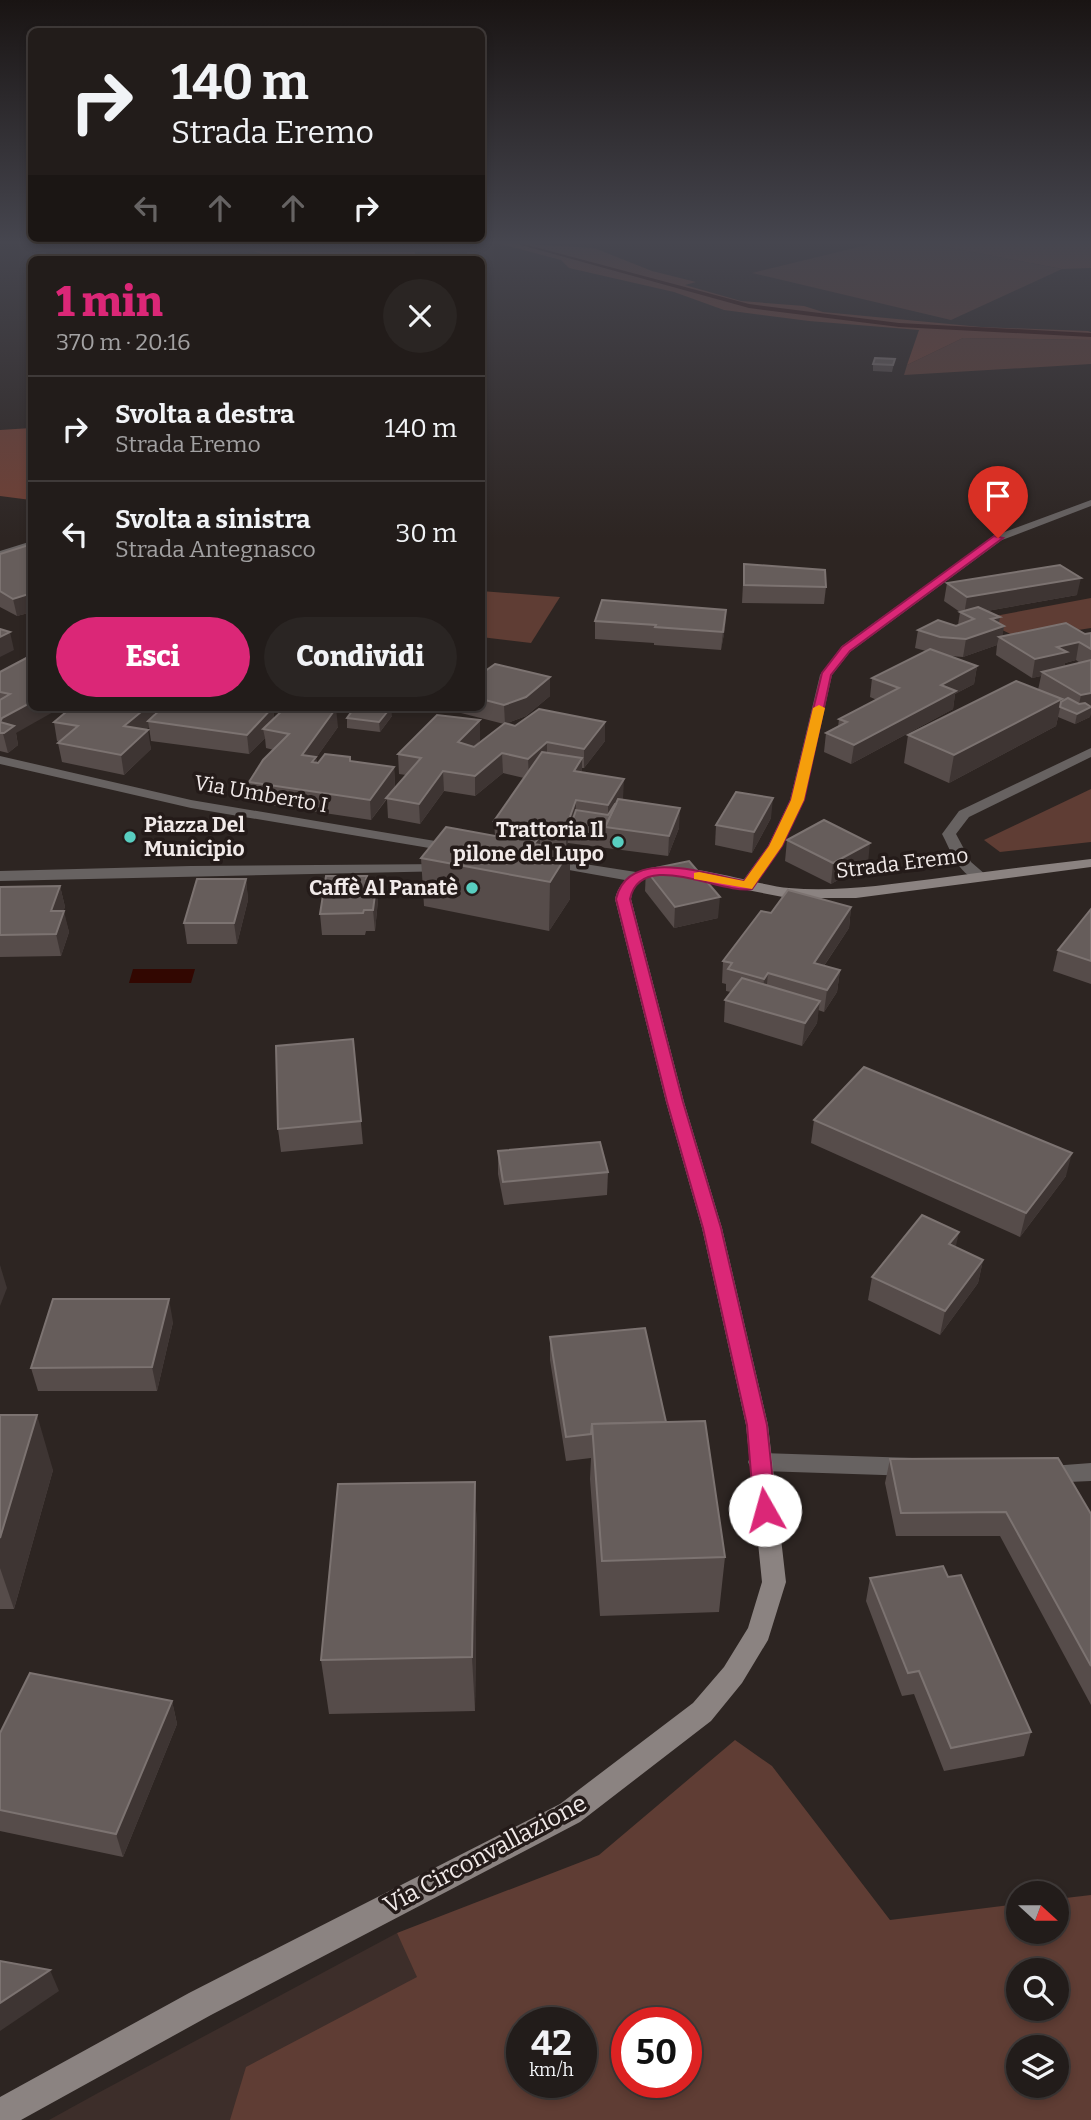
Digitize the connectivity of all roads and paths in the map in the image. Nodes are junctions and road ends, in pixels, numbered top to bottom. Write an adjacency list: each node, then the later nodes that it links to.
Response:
1 (1091, 503): 13 (street)
2 (28, 546): 3 (street)
3 (0, 555)
4 (1091, 752): 10 (street)
5 (0, 760): 6 (street, Via Umberto I)
6 (467, 850)
7 (528, 860): 12 (street)
8 (1091, 863): 10 (main road, Strada Eremo)
9 (464, 869): 11 (street)
10 (978, 875): 13 (main road, Strada Eremo)
11 (0, 876)
12 (636, 877): 13 (main road, Strada Eremo); 14 (main road, Via Circonvallazione)
13 (747, 886)
14 (759, 1462): 15 (street); 18 (main road, Via Circonvallazione)
15 (937, 1468)
16 (1091, 1472): 17 (street)
17 (1026, 1473)
18 (0, 2114)

